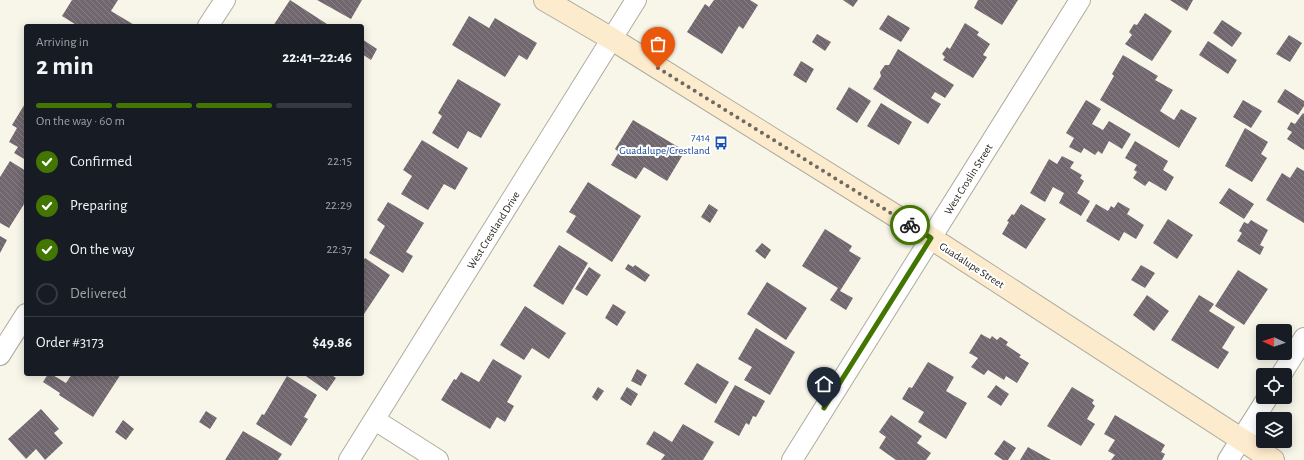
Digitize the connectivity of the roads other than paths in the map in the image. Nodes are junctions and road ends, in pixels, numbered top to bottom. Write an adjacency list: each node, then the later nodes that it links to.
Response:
1 (225, 0): 5 (street)
2 (545, 0): 6 (street, Guadalupe Street)
3 (636, 0): 6 (street, West Crestland Drive)
4 (1080, 0): 7 (street, West Croslin Street)
5 (209, 24)
6 (612, 39): 7 (street, Guadalupe Street); 13 (street, West Crestland Drive)
7 (931, 238): 14 (street, Guadalupe Street); 17 (street, West Croslin Street)
8 (24, 317): 10 (street)
9 (1304, 338): 11 (street)
10 (0, 355)
11 (1285, 368)
12 (1264, 404): 14 (street)
13 (375, 420): 15 (street, West Crestland Drive); 16 (street)
14 (1241, 439): 18 (street); 19 (street, Guadalupe Street)
15 (349, 460)
16 (438, 460)
17 (792, 460)
18 (1228, 460)
19 (1273, 460)

